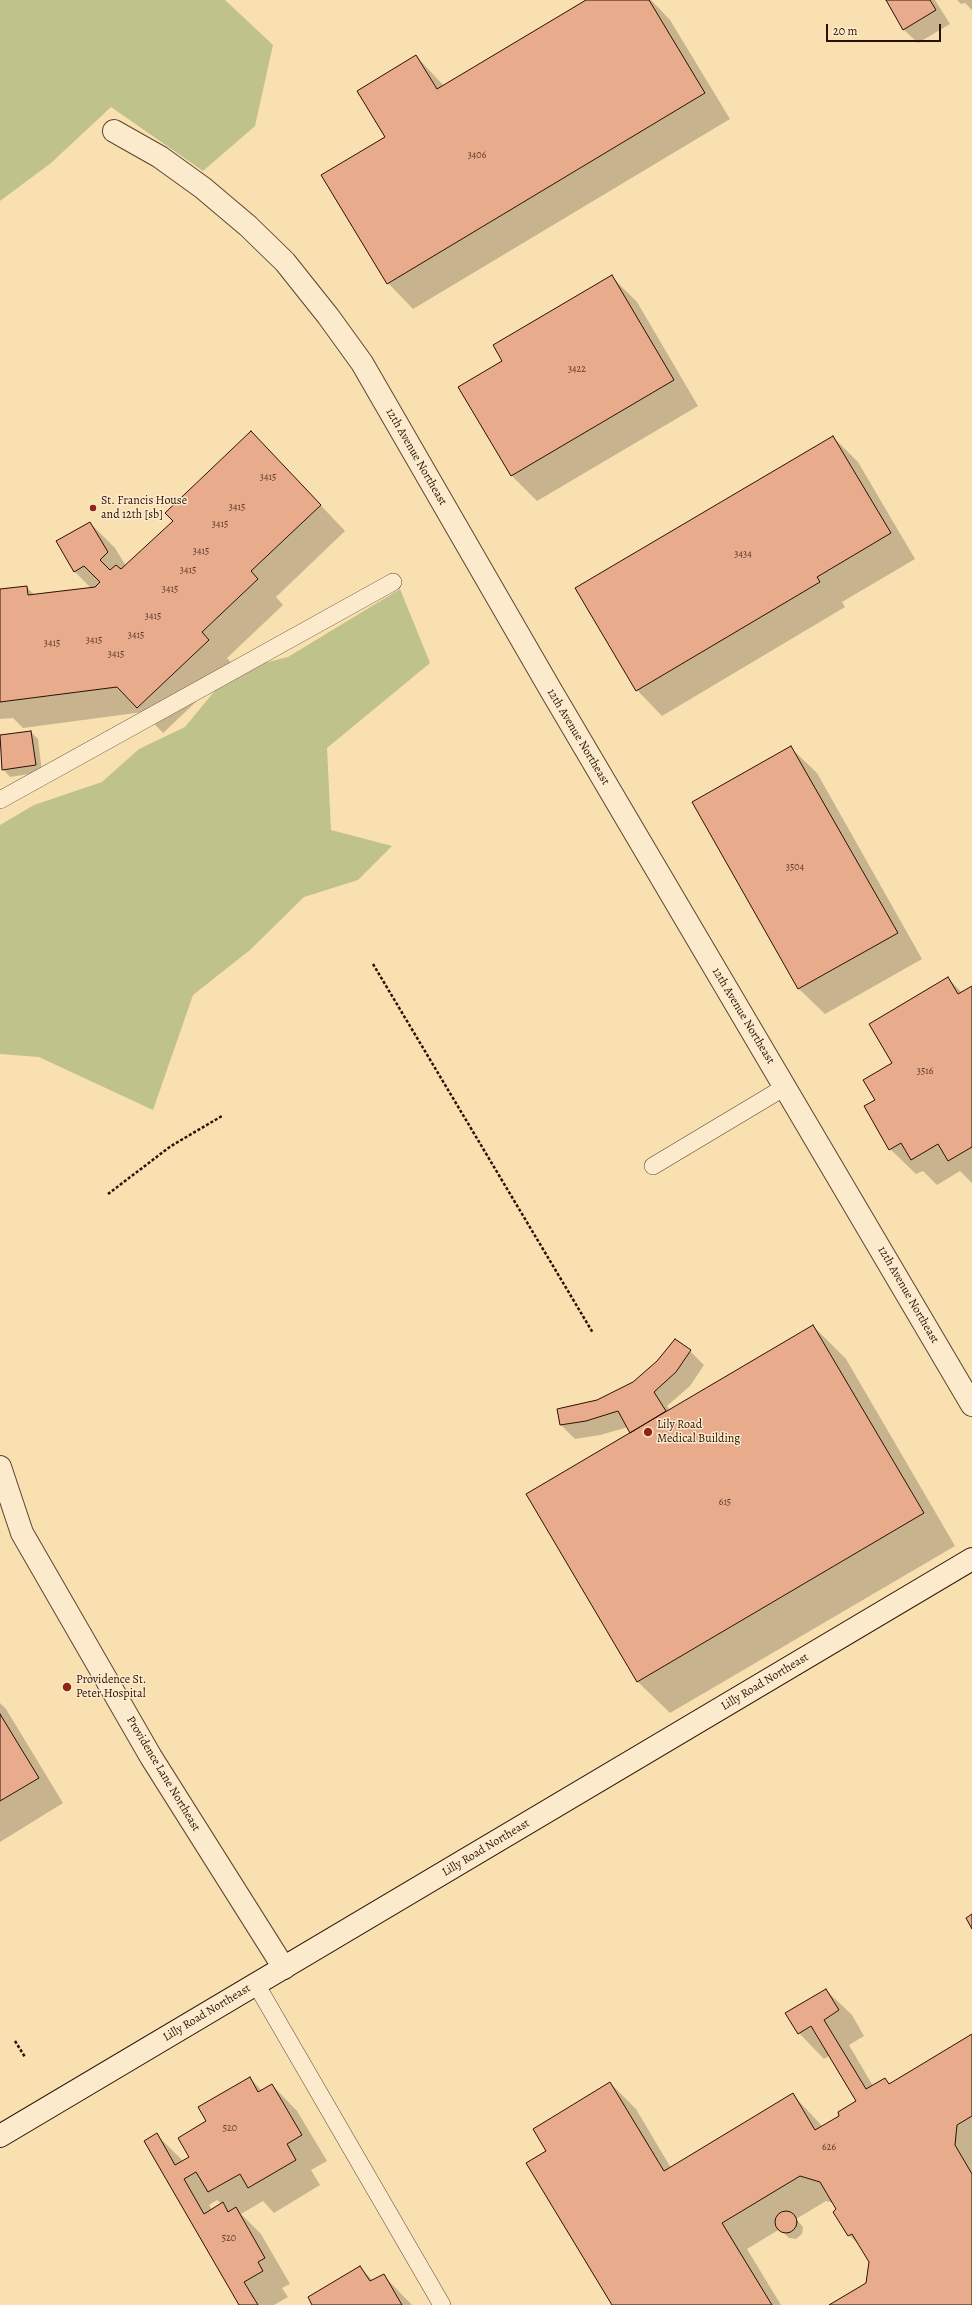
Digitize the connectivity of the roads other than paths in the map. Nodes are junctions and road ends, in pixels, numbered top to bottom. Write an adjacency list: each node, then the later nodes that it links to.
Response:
1 (114, 132): 4 (street, 12th Avenue Northeast)
2 (393, 582): 3 (lane)
3 (0, 800)
4 (785, 1087): 5 (lane); 6 (street, 12th Avenue Northeast)
5 (653, 1166)
6 (972, 1405)
7 (0, 1467): 9 (street, Providence Lane Northeast)
8 (972, 1559): 9 (street, Lilly Road Northeast)
9 (284, 1968): 10 (street, Lilly Road Northeast)
10 (256, 1984): 11 (street, Lilly Road Northeast); 12 (lane)
11 (0, 2136)
12 (442, 2305)

